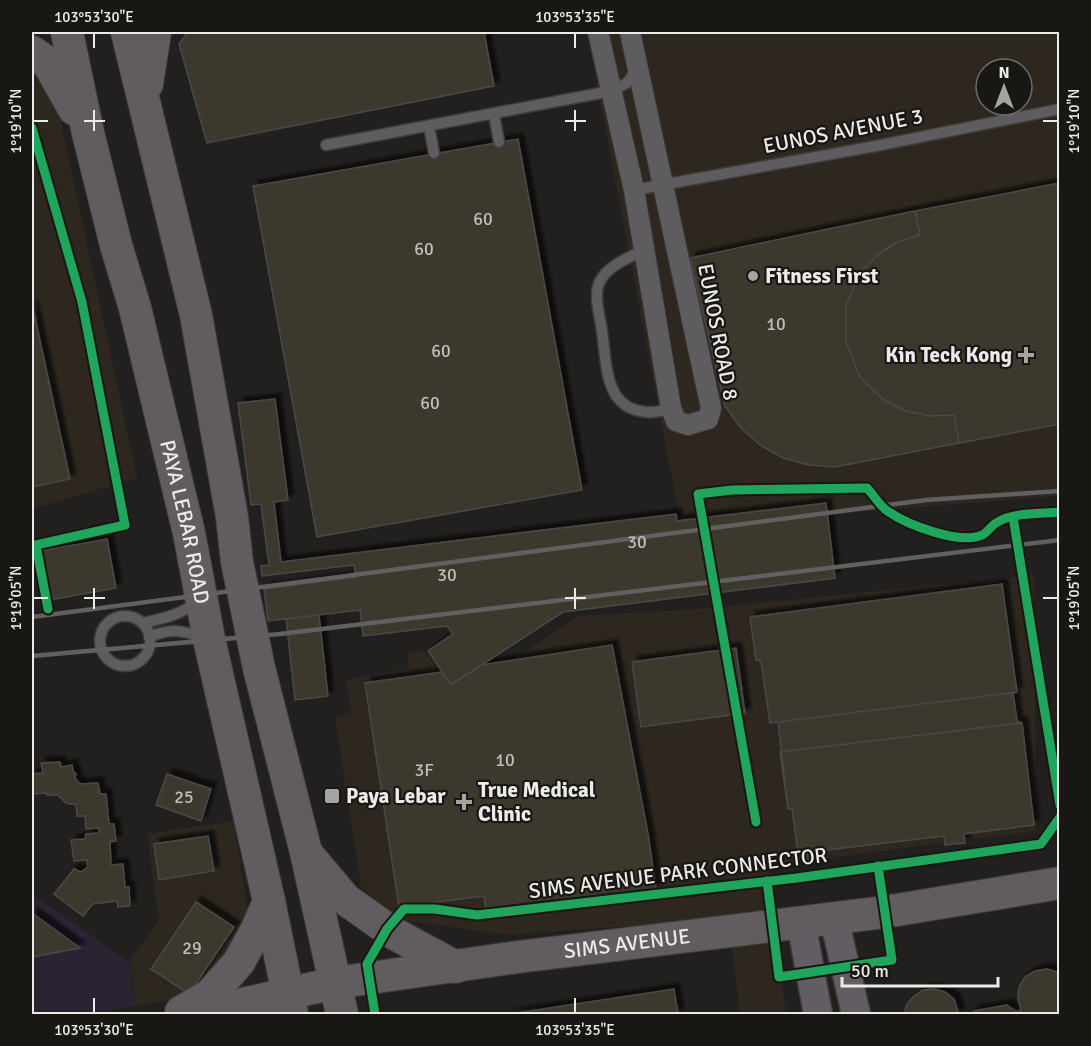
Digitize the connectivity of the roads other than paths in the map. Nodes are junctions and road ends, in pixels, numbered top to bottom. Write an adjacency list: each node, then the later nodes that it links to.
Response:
1 (67, 32): 13 (main road, PAYA LEBAR ROAD)
2 (127, 32): 9 (main road, PAYA LEBAR ROAD)
3 (154, 32): 9 (main road)
4 (598, 32): 8 (street)
5 (630, 32): 7 (street, EUNOS ROAD 8)
6 (32, 52): 13 (main road)
7 (638, 68): 8 (lane); 17 (street, EUNOS ROAD 8)
8 (611, 91): 11 (lane); 18 (street)
9 (145, 107): 25 (main road, PAYA LEBAR ROAD)
10 (1059, 109): 17 (lane, EUNOS AVENUE 3)
11 (494, 114): 12 (lane); 14 (lane)
12 (429, 126): 15 (lane); 16 (lane)
13 (88, 133): 21 (main road, PAYA LEBAR ROAD)
14 (499, 142)
15 (326, 144)
16 (434, 153)
17 (663, 184): 18 (lane, EUNOS AVENUE 3); 20 (street, EUNOS ROAD 8)
18 (634, 190): 19 (street)
19 (644, 250): 20 (street); 20 (lane)
20 (671, 408)
21 (201, 598): 22 (lane); 24 (main road, PAYA LEBAR ROAD)
22 (143, 623): 23 (lane); 23 (lane)
23 (150, 637): 24 (lane)
24 (209, 639): 27 (main road, PAYA LEBAR ROAD)
25 (306, 852): 30 (main road); 31 (main road, PAYA LEBAR ROAD)
26 (1059, 883): 28 (main road, SIMS AVENUE)
27 (269, 901): 32 (main road, PAYA LEBAR ROAD); 33 (main road)
28 (834, 918): 29 (main road, SIMS AVENUE); 37 (main road)
29 (801, 922): 30 (main road, SIMS AVENUE); 36 (main road)
30 (456, 967): 31 (main road, SIMS AVENUE)
31 (335, 983): 32 (main road, SIMS AVENUE); 35 (main road, PAYA LEBAR ROAD)
32 (290, 1004): 34 (main road, SIMS AVENUE)
33 (176, 1014)
34 (198, 1014)
35 (342, 1014)
36 (818, 1014)
37 (856, 1014)

